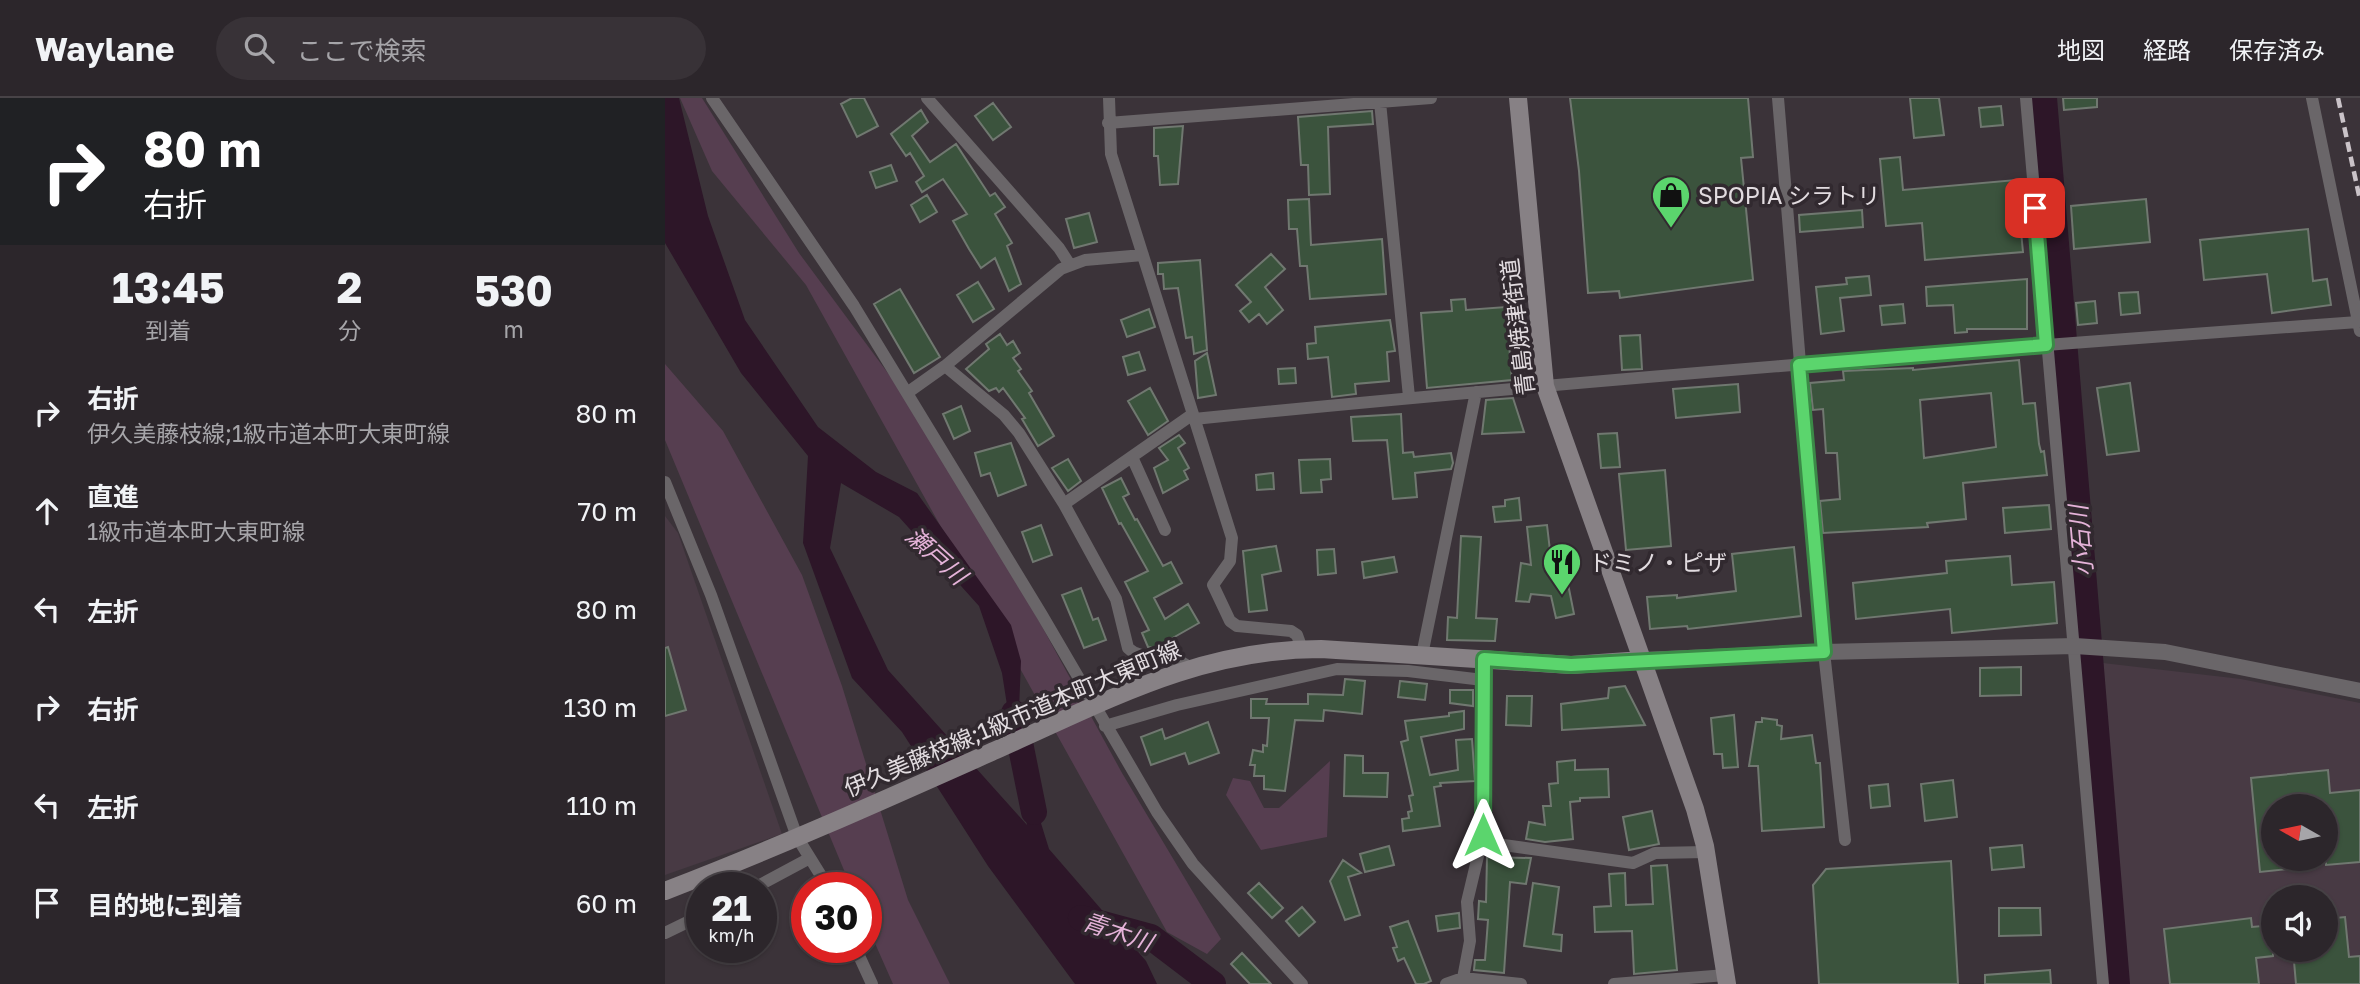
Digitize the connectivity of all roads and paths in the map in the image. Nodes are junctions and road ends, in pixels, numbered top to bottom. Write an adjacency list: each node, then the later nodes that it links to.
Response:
1 (712, 98): 19 (street)
2 (927, 98): 12 (street)
3 (1109, 98): 10 (street)
4 (1431, 98): 9 (street)
5 (1518, 98): 17 (main road, 青島焼津街道)
6 (1778, 98): 15 (street)
7 (2027, 98): 14 (street)
8 (2312, 98): 13 (street)
9 (1385, 100): 10 (street); 20 (street)
10 (1108, 123): 11 (street)
11 (1143, 255): 12 (street); 21 (street)
12 (1070, 265): 16 (street)
13 (2359, 327): 14 (street)
14 (2046, 345): 15 (street); 26 (street)
15 (1799, 365): 17 (street); 28 (street)
16 (945, 366): 19 (street); 24 (street)
17 (1545, 386): 18 (street); 31 (main road, 青島焼津街道)
18 (1476, 392): 20 (street); 29 (street)
19 (907, 393): 35 (street)
20 (1409, 397): 21 (street)
21 (1194, 416): 22 (street); 27 (street)
22 (1132, 457): 24 (street); 25 (street)
23 (665, 482): 37 (street)
24 (1064, 504): 32 (street)
25 (1165, 530)
26 (2075, 646): 28 (street); 34 (street); 55 (street)
27 (1301, 649): 29 (main road, 伊久美藤枝線;1級市道本町大東町線); 32 (main road, 伊久美藤枝線;1級市道本町大東町線)
28 (1824, 652): 31 (street); 38 (street)
29 (1422, 655): 30 (main road, 伊久美藤枝線;1級市道本町大東町線)
30 (1484, 659): 31 (main road, 伊久美藤枝線;1級市道本町大東町線); 33 (street)
31 (1642, 660): 40 (main road, 青島焼津街道)
32 (1189, 667): 35 (main road, 伊久美藤枝線;1級市道本町大東町線)
33 (1483, 680): 36 (street); 39 (street)
34 (2360, 691)
35 (1092, 708): 36 (street); 37 (main road, 伊久美藤枝線;1級市道本町大東町線)
36 (1105, 726): 51 (street)
37 (797, 838): 41 (street); 44 (main road, 伊久美藤枝線;1級市道本町大東町線)
38 (1845, 840)
39 (1482, 842): 40 (street); 48 (street)
40 (1706, 852): 49 (main road, 青島焼津街道)
41 (810, 858): 42 (street); 43 (street)
42 (819, 872)
43 (777, 876)
44 (665, 891)
45 (686, 923): 46 (street)
46 (665, 933)
47 (862, 963): 50 (street)
48 (1463, 978): 52 (street); 53 (street)
49 (1727, 980): 54 (street)
50 (872, 984)
51 (1301, 984)
52 (1445, 984)
53 (1521, 984)
54 (1614, 984)
55 (2103, 984)

